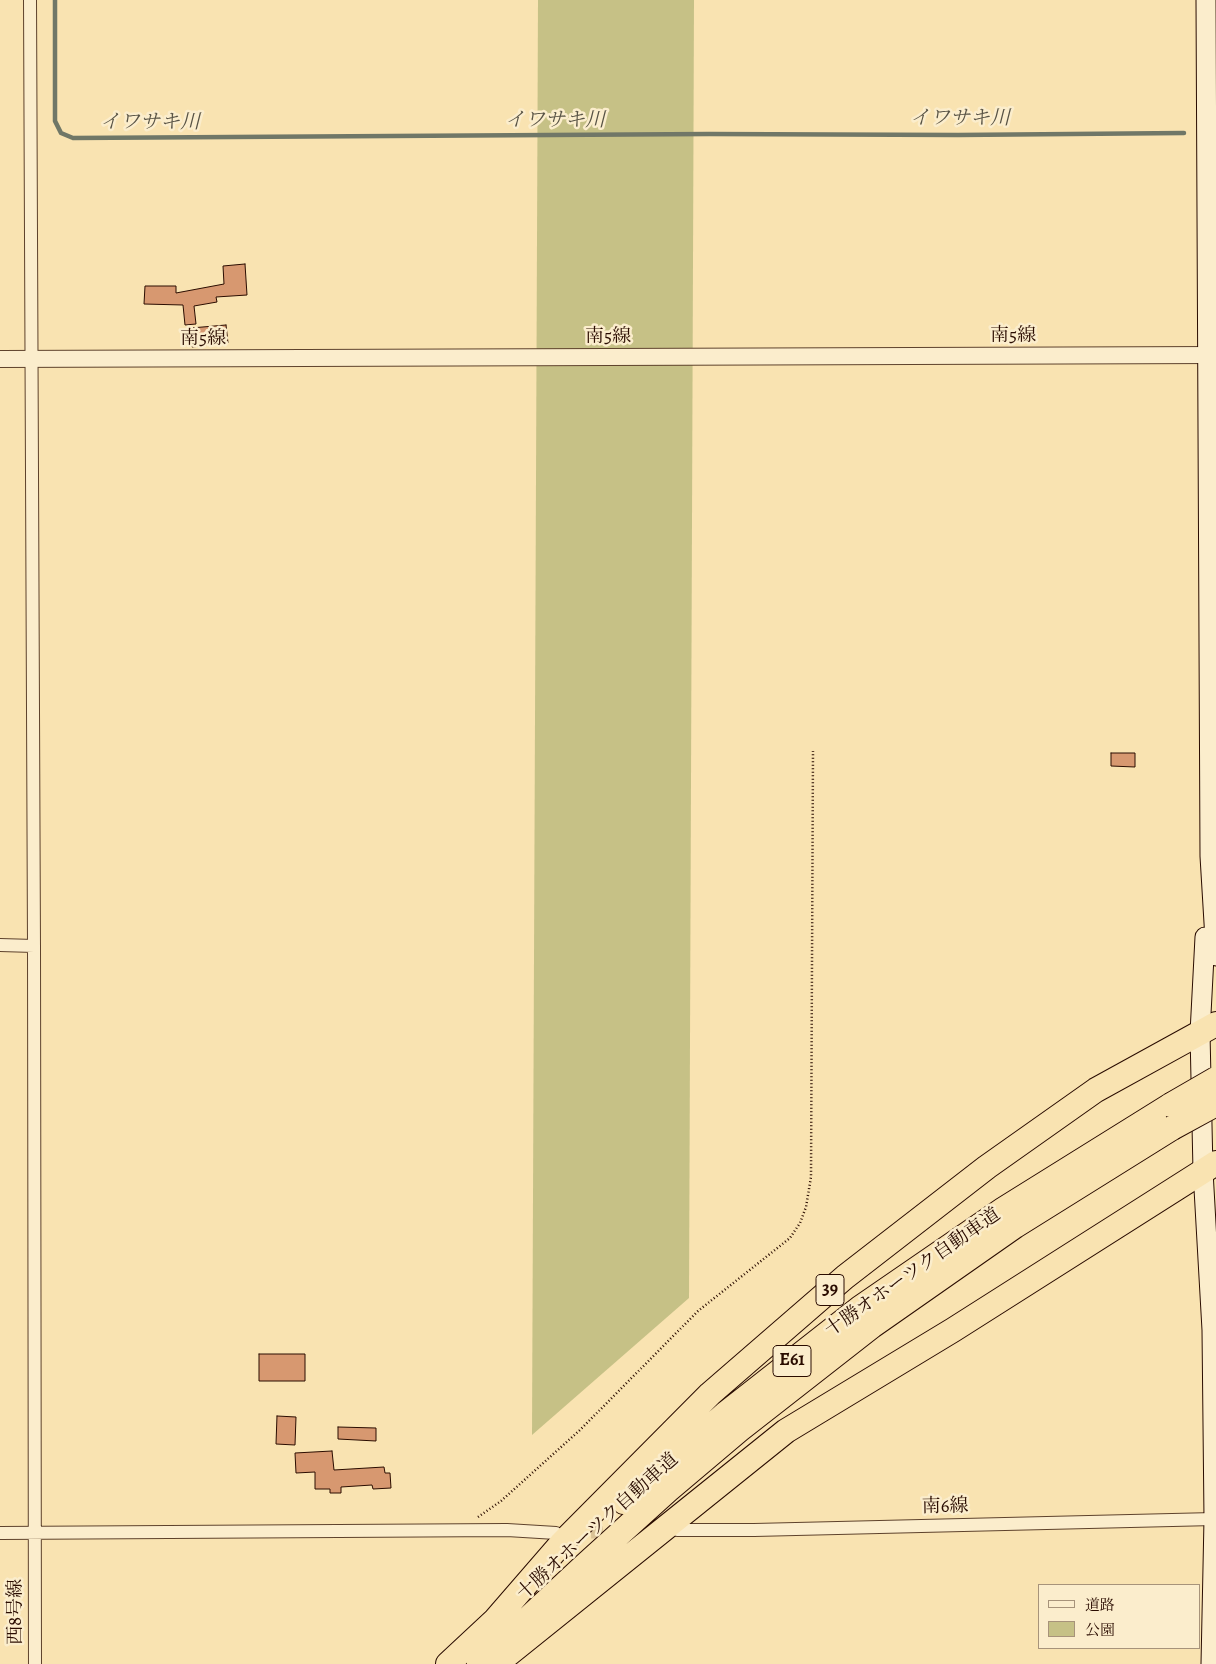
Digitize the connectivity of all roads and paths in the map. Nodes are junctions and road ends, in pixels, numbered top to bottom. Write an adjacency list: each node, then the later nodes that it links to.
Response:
1 (30, 0): 5 (street, 西8号線)
2 (1206, 0): 3 (main road)
3 (1211, 355): 5 (street, 南5線); 7 (main road)
4 (0, 359): 5 (street, 南5線)
5 (30, 359): 9 (street, 西8号線)
6 (813, 751): 18 (path)
7 (1210, 856): 10 (main road); 11 (main road)
8 (0, 945): 9 (street)
9 (34, 946): 21 (street, 西8号線)
10 (1216, 956)
11 (1208, 1028): 14 (main road); 23 (highway, 39)
12 (1216, 1079): 23 (highway, 十勝オホーツク自動車道 / E61, bridge)
13 (1216, 1104): 27 (highway, 十勝オホーツク自動車道 / E61, bridge)
14 (1209, 1167): 16 (main road); 28 (highway)
15 (1216, 1255): 16 (main road)
16 (1212, 1330): 17 (main road)
17 (1214, 1519): 19 (street, 南6線); 24 (main road)
18 (458, 1530): 21 (street); 22 (street)
19 (677, 1530)
20 (0, 1533): 21 (street)
21 (34, 1533): 25 (street, 西8号線)
22 (556, 1533)
23 (496, 1619): 26 (highway, 十勝オホーツク自動車道 / E61)
24 (1214, 1632): 29 (main road)
25 (35, 1664)
26 (448, 1664)
27 (479, 1664)
28 (496, 1664)
29 (1211, 1664)

